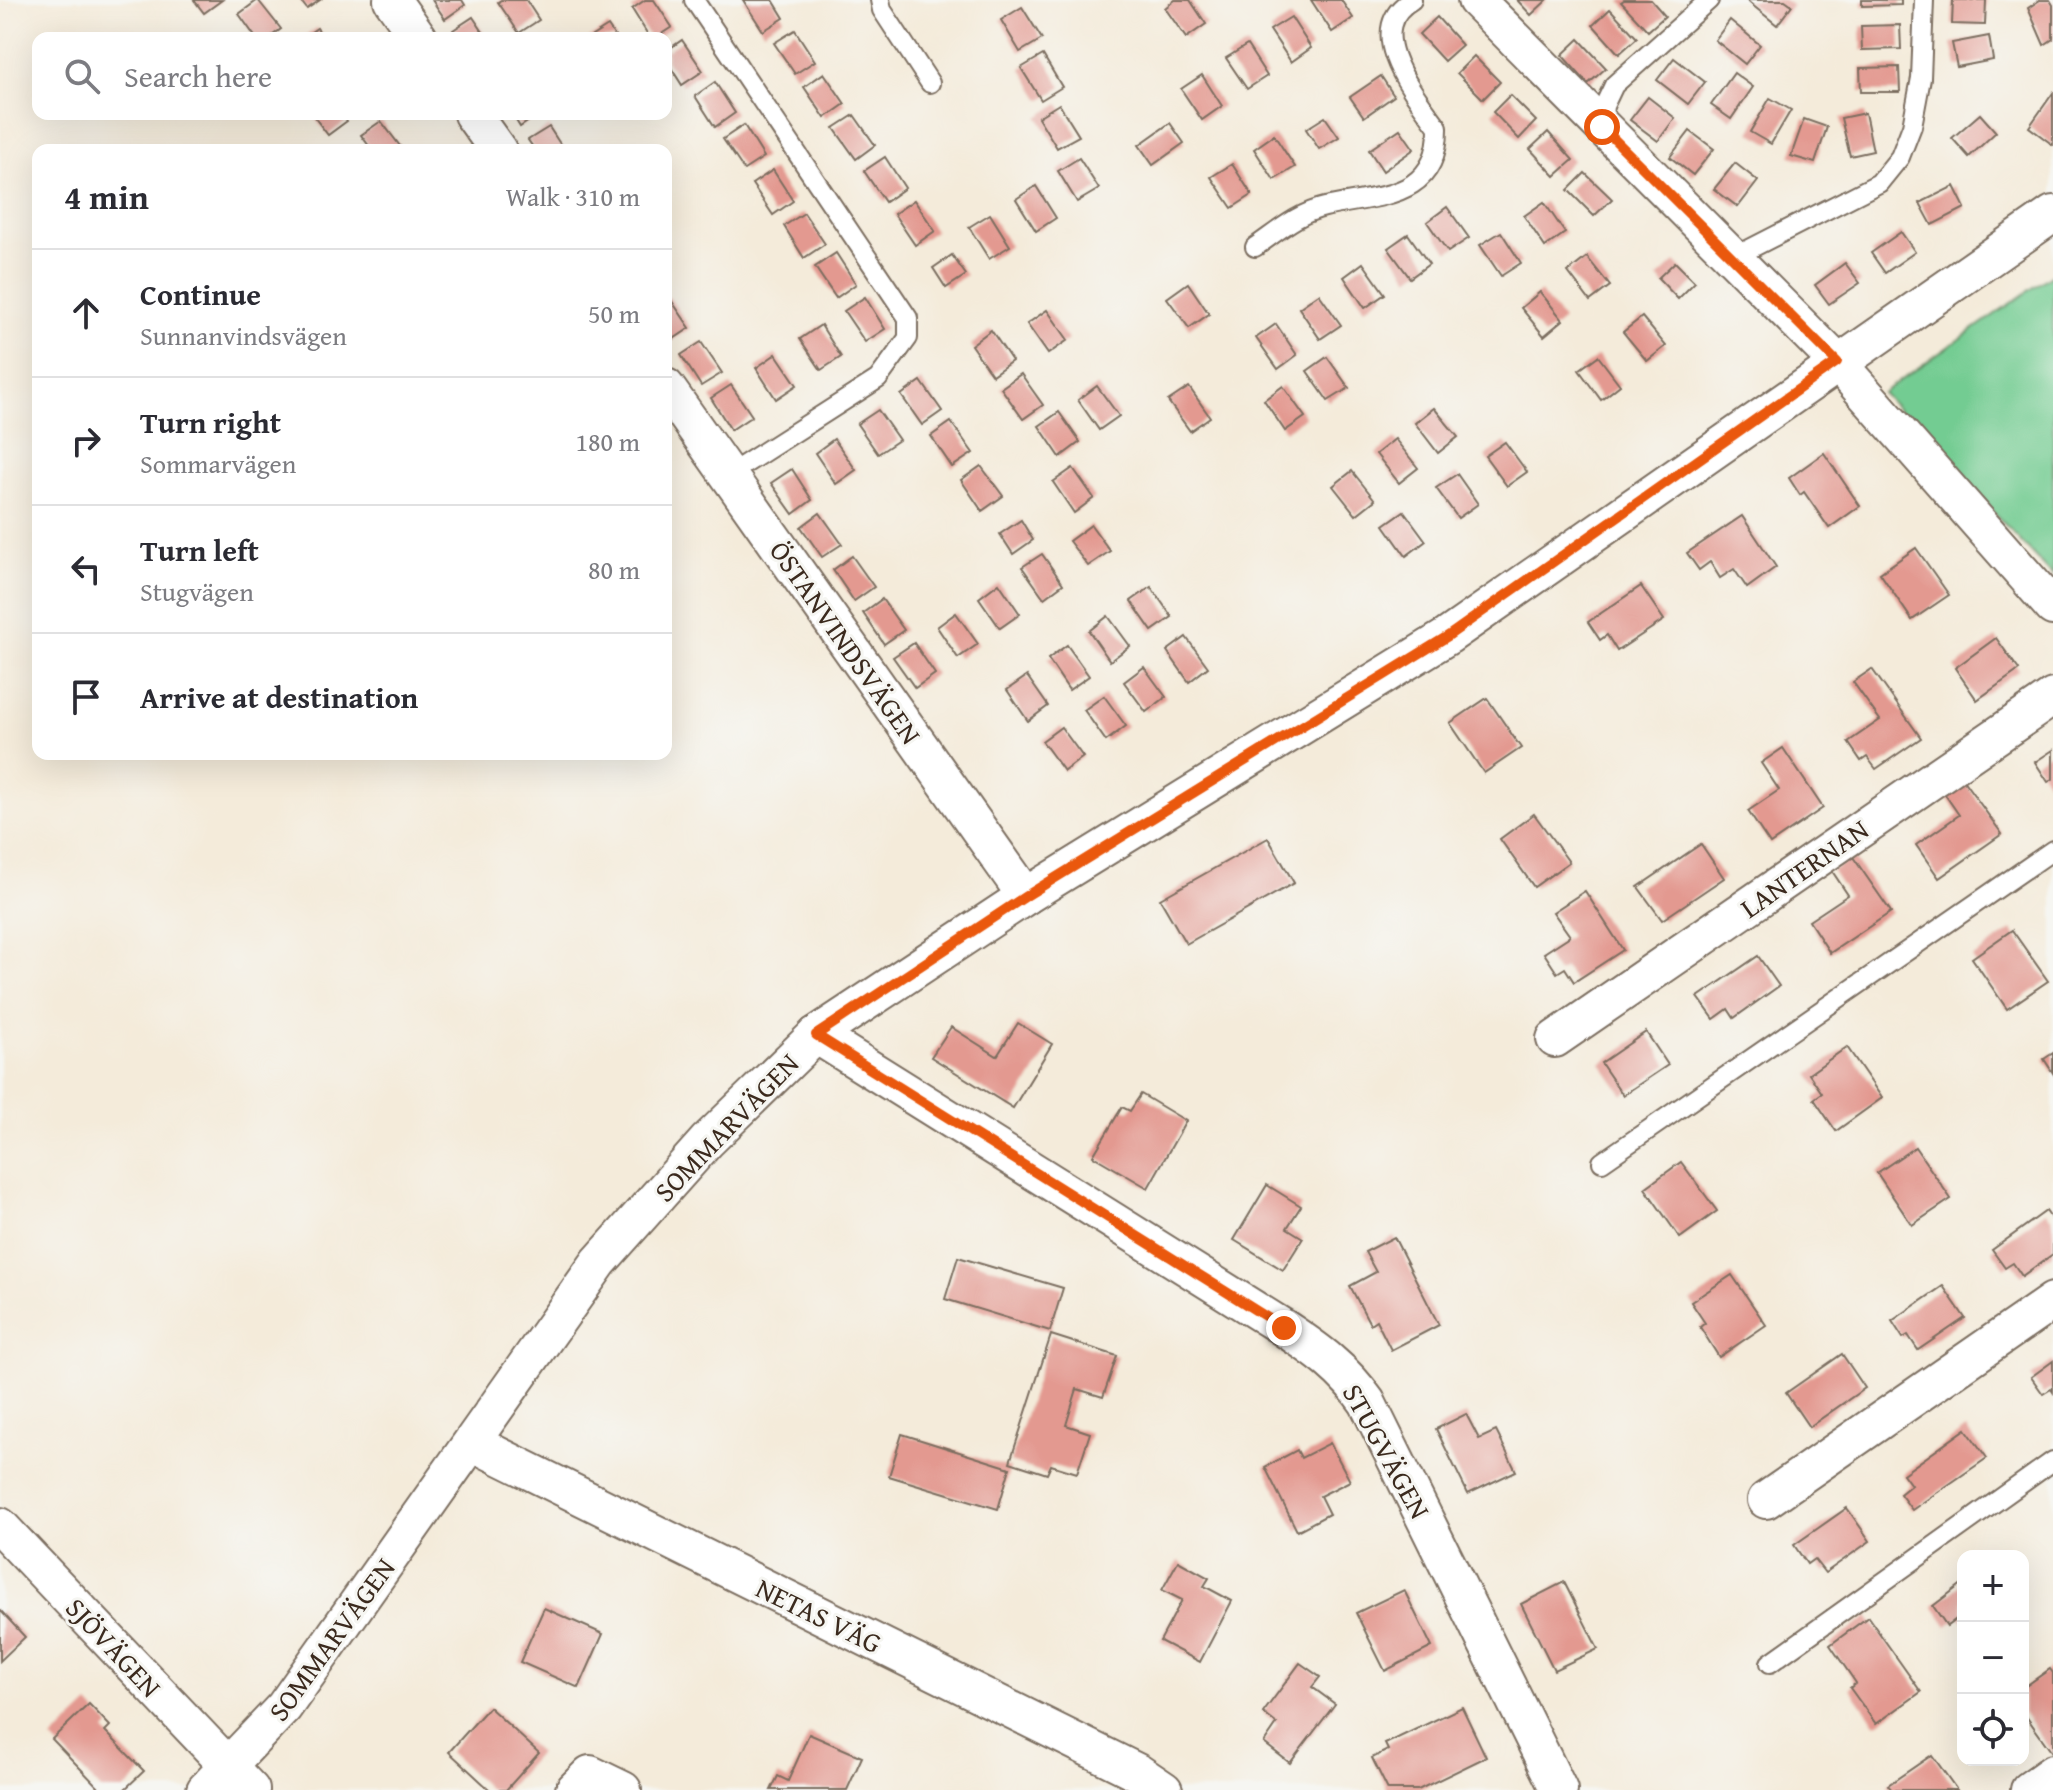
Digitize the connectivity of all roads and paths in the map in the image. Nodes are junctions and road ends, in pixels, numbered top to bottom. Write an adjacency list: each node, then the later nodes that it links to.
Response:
1 (392, 0): 8 (street)
2 (694, 0): 18 (lane)
3 (880, 0): 9 (lane)
4 (1412, 0): 14 (lane)
5 (1476, 0): 11 (street)
6 (1709, 0): 11 (lane)
7 (1924, 0): 15 (lane)
8 (415, 32)
9 (930, 83)
10 (476, 120): 12 (street)
11 (1602, 127): 15 (street)
12 (494, 144)
13 (2053, 214): 16 (street, SOMMARVÄGEN)
14 (1255, 247)
15 (1732, 258): 16 (street)
16 (1837, 362): 19 (street); 22 (street, SOMMARVÄGEN)
17 (672, 396): 18 (street, ÖSTANVINDSVÄGEN)
18 (728, 475): 22 (street, ÖSTANVINDSVÄGEN)
19 (2053, 607)
20 (2053, 697): 24 (street, LANTERNAN)
21 (2053, 850): 25 (lane)
22 (1026, 896): 23 (street, SOMMARVÄGEN)
23 (816, 1035): 27 (street, SOMMARVÄGEN); 37 (street, STUGVÄGEN)
24 (1555, 1039)
25 (1602, 1162)
26 (2053, 1301): 29 (street)
27 (473, 1443): 33 (street, SOMMARVÄGEN); 36 (street, NETAS VÄG)
28 (2053, 1461): 31 (lane)
29 (1766, 1500)
30 (0, 1526): 33 (street, SJÖVÄGEN)
31 (1770, 1663)
32 (2053, 1773): 38 (street)
33 (228, 1783)
34 (574, 1790): 35 (street)
35 (623, 1790)
36 (1164, 1790)
37 (1559, 1790)
38 (2029, 1790)

